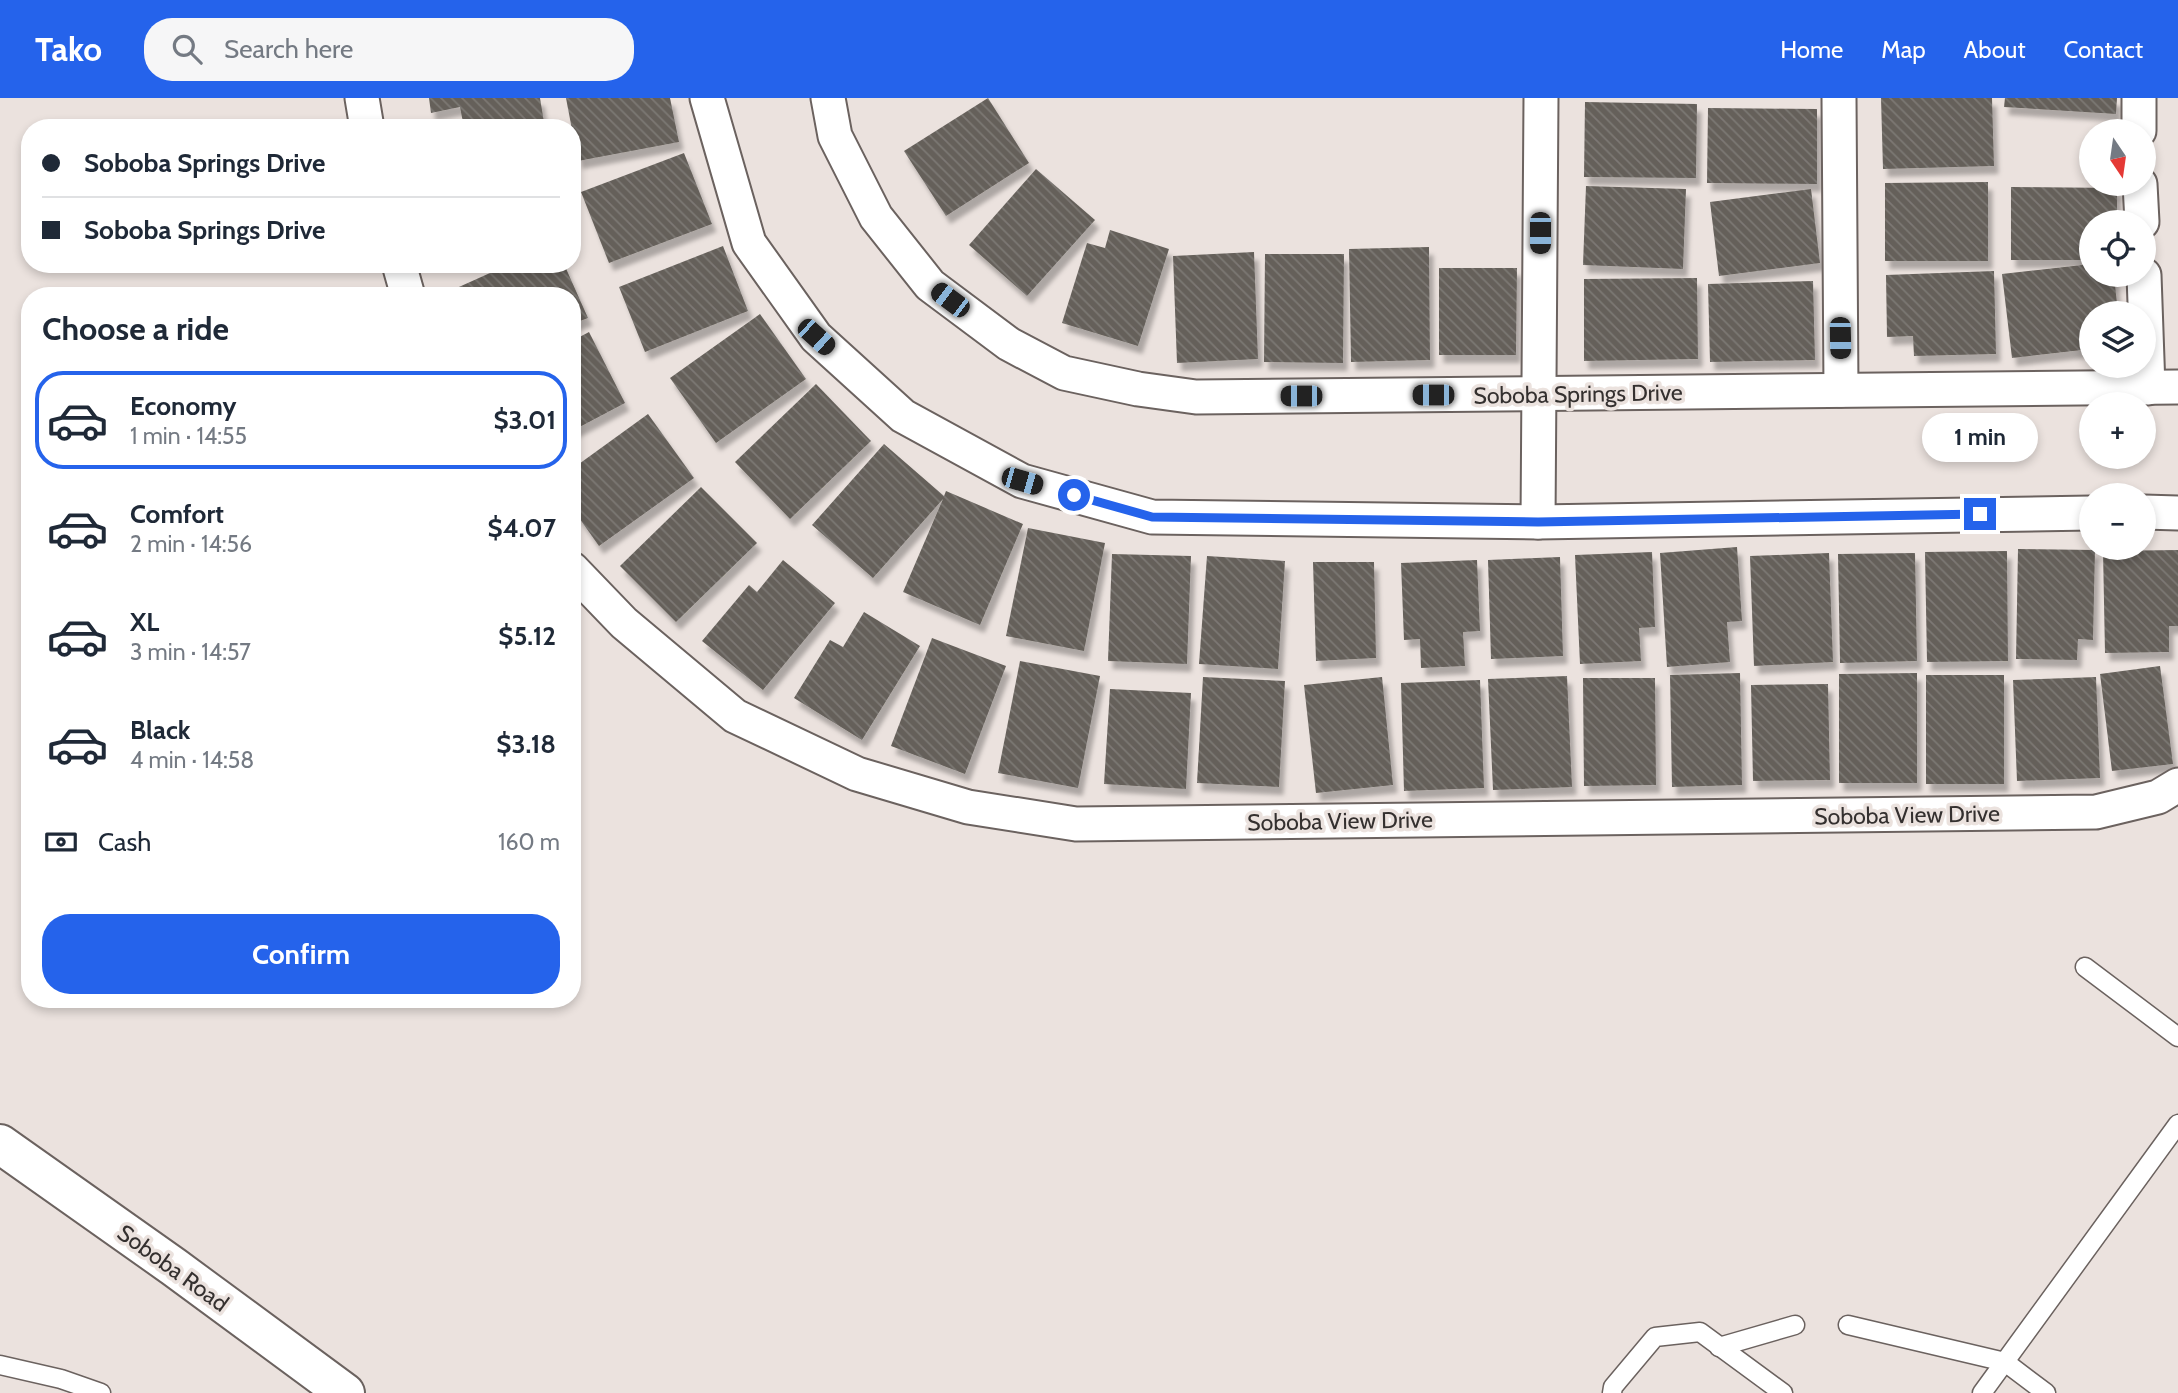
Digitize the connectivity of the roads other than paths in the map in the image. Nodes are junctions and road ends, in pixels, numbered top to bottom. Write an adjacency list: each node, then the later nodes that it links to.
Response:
1 (362, 98): 7 (street)
2 (707, 98): 16 (street)
3 (828, 98): 12 (street, Soboba Springs Drive)
4 (1541, 98): 12 (street)
5 (1839, 98): 11 (street)
6 (2138, 98): 8 (street)
7 (366, 119)
8 (2138, 119)
9 (2146, 287): 10 (street)
10 (2163, 387): 11 (street, Soboba Springs Drive)
11 (1841, 390): 12 (street, Soboba Springs Drive)
12 (1539, 395): 16 (street)
13 (2079, 513): 16 (street)
14 (2156, 513): 15 (street)
15 (2178, 513)
16 (1538, 522)
17 (581, 578): 18 (street, Soboba View Drive)
18 (2178, 785)
19 (2085, 967): 20 (lane)
20 (2178, 1037)
21 (2178, 1124): 26 (lane)
22 (0, 1144): 29 (street, Soboba Road)
23 (1796, 1325): 25 (lane)
24 (1848, 1325): 26 (lane)
25 (1719, 1346): 30 (lane); 31 (lane)
26 (2005, 1362): 32 (lane); 33 (lane)
27 (0, 1365): 28 (lane)
28 (102, 1393)
29 (345, 1393)
30 (1612, 1393)
31 (1783, 1393)
32 (1982, 1393)
33 (2046, 1393)

